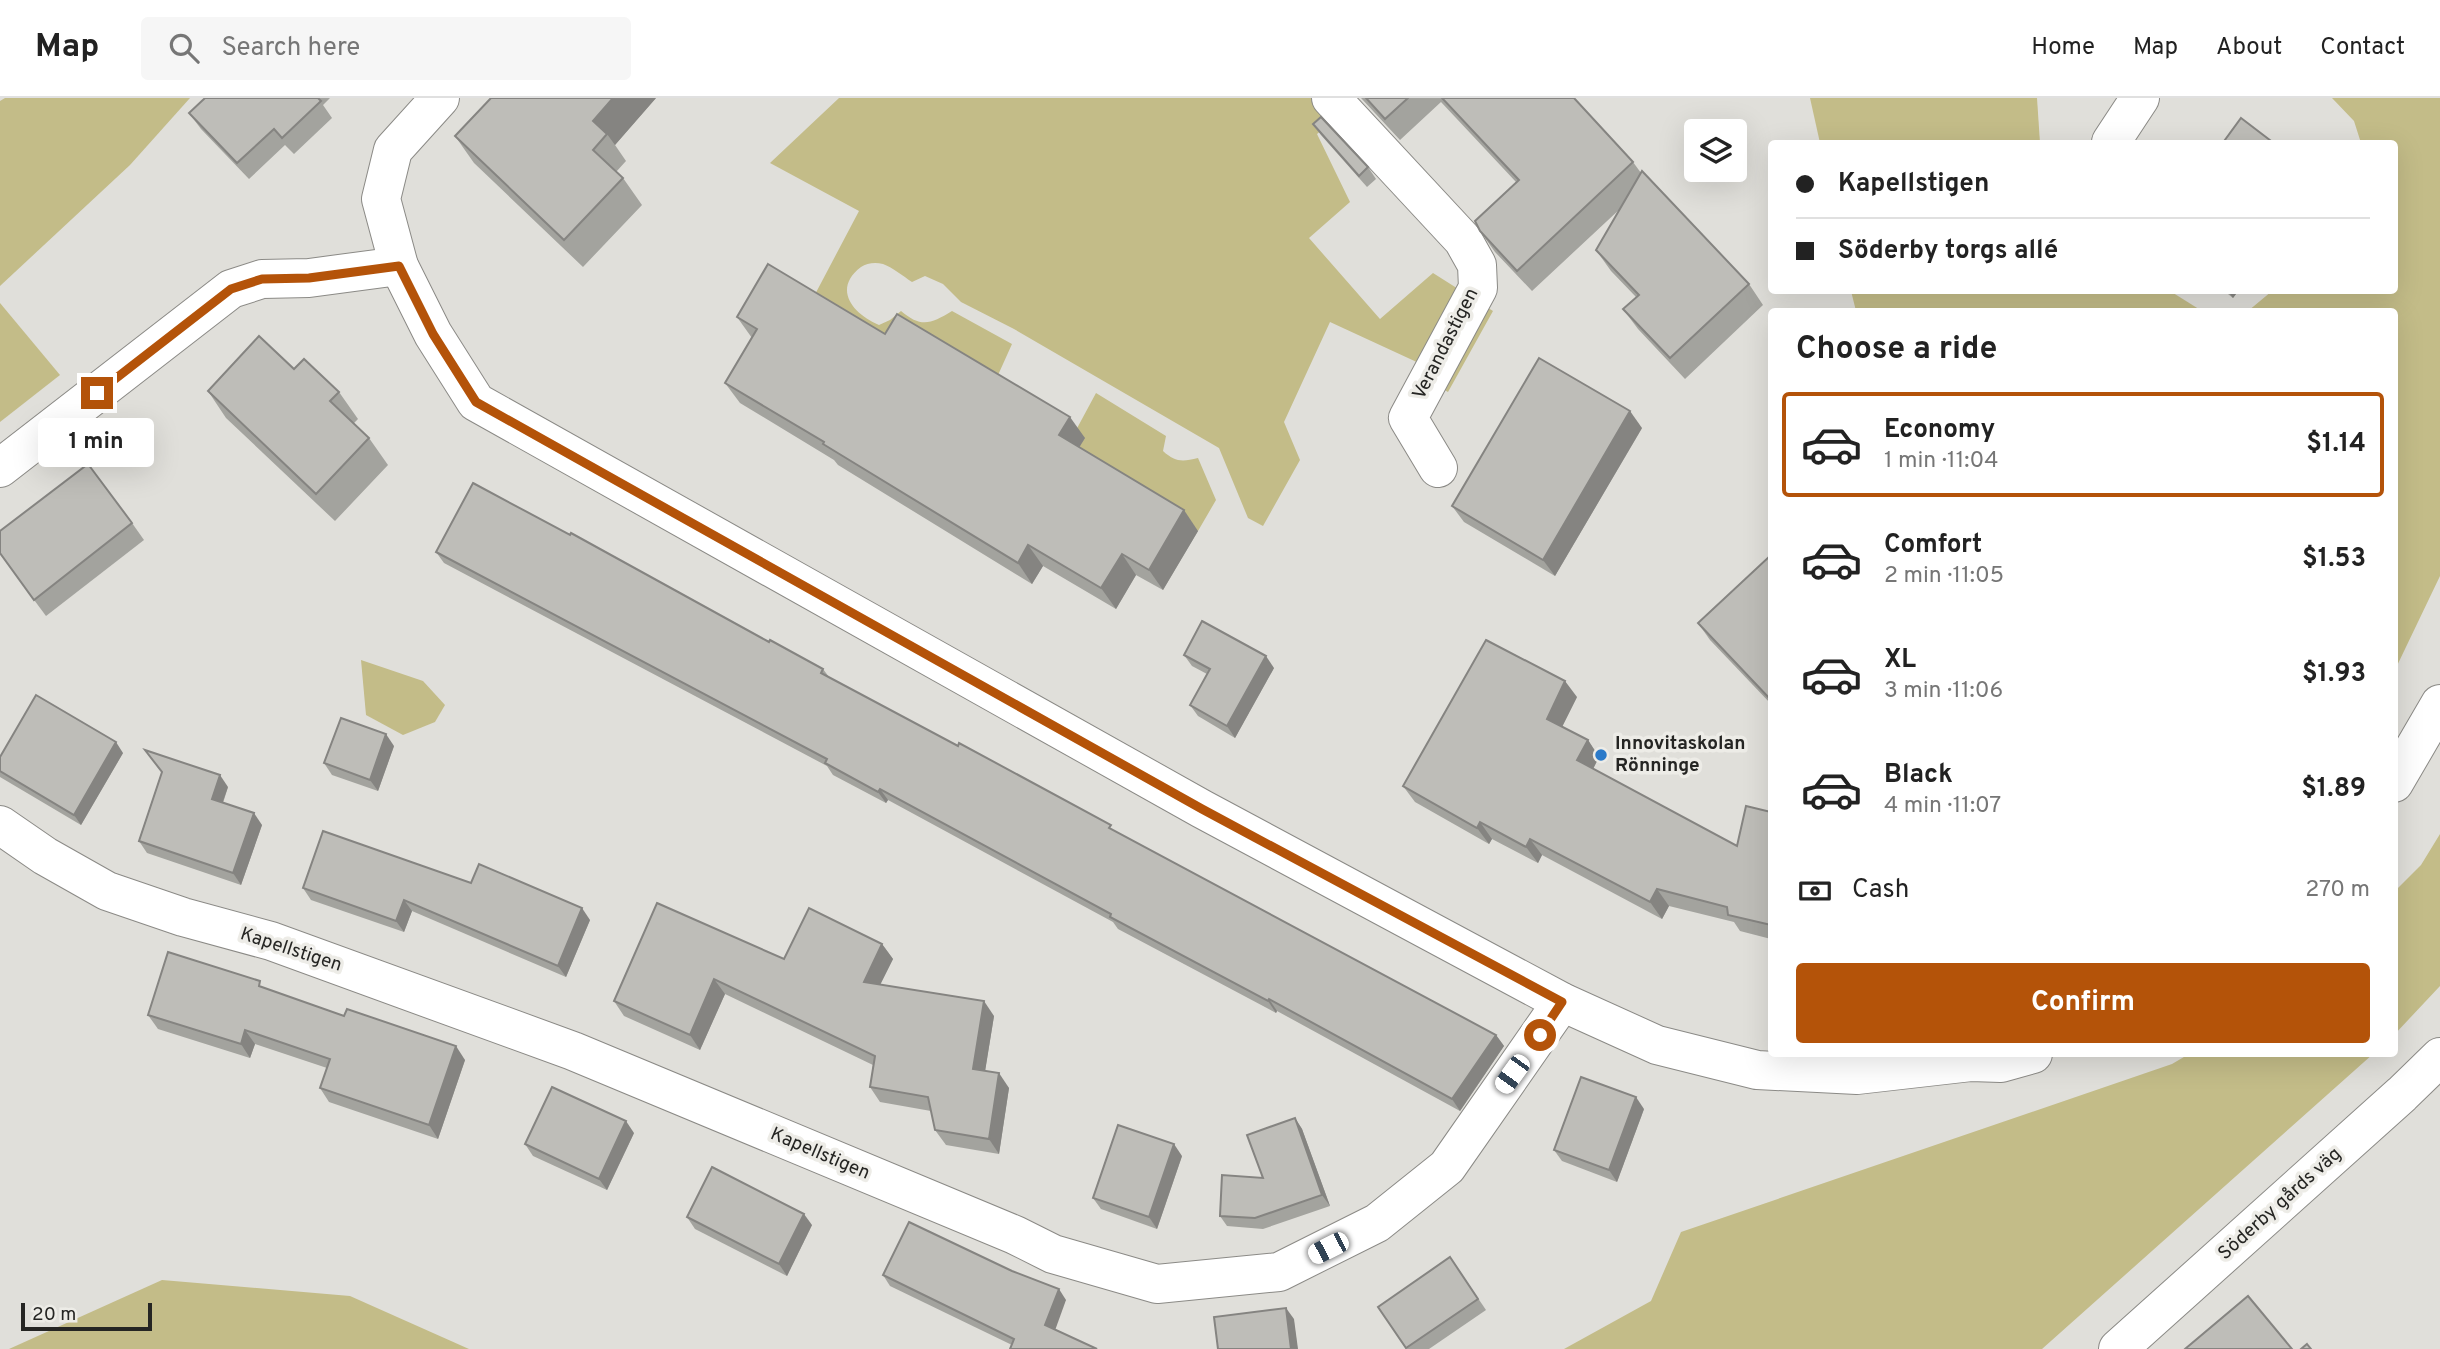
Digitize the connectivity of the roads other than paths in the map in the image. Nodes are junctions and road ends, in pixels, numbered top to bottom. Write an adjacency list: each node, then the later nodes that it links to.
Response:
1 (440, 98): 5 (street)
2 (1331, 98): 6 (street, Verandastigen)
3 (2140, 98): 4 (street)
4 (2111, 140)
5 (399, 266): 7 (street); 11 (street)
6 (1438, 467)
7 (0, 468)
8 (2440, 704): 9 (street)
9 (2398, 776)
10 (0, 825): 11 (street, Kapellstigen)
11 (1562, 1002): 12 (street)
12 (2022, 1057)
13 (2440, 1057): 14 (street, Söderby gårds väg)
14 (2118, 1349)

